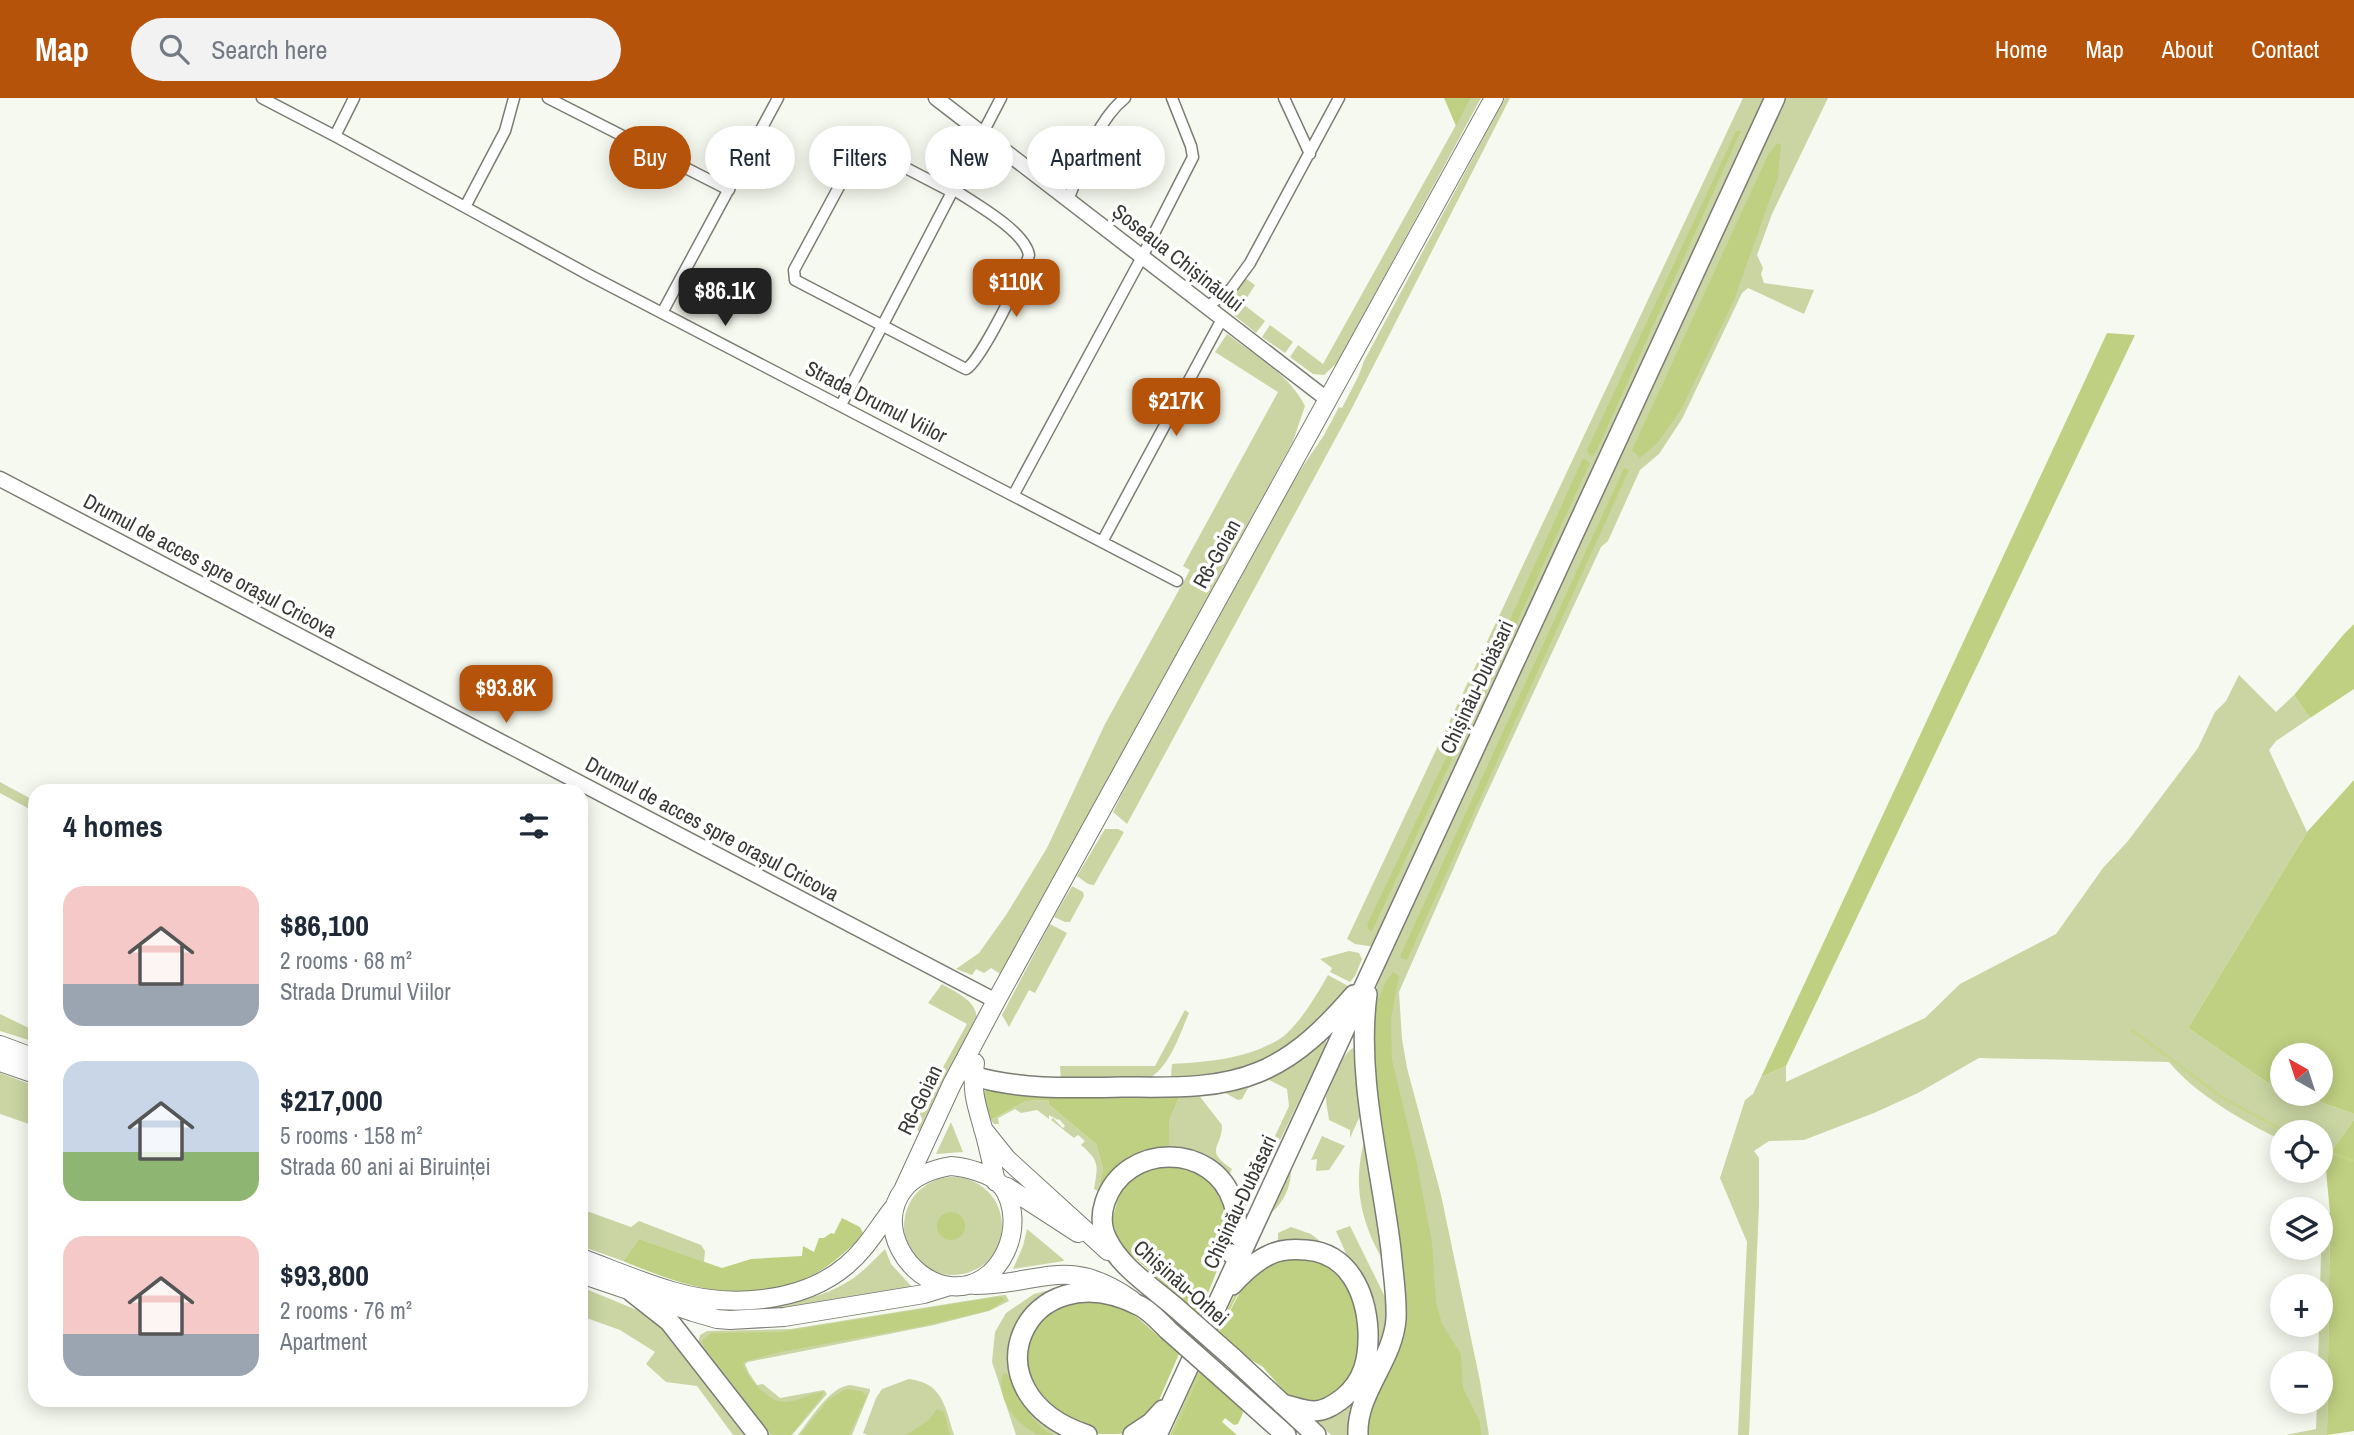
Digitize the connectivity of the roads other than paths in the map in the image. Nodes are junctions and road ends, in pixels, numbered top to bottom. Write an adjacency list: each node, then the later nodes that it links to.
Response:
1 (262, 98): 16 (street, Strada Drumul Viilor)
2 (354, 98): 16 (street)
3 (513, 98): 22 (street)
4 (548, 98): 19 (street)
5 (778, 98): 19 (street)
6 (936, 98): 14 (street, Șoseaua Chișinăului)
7 (1001, 98): 15 (street)
8 (1125, 98): 21 (street)
9 (1172, 98): 23 (street)
10 (1284, 98): 17 (street)
11 (1339, 98): 17 (street)
12 (1494, 98): 28 (main road, R6-Goian)
13 (1774, 98): 36 (highway, Chișinău-Dubăsari)
14 (972, 126)
15 (985, 126)
16 (335, 136): 22 (street, Strada Drumul Viilor)
17 (1310, 154): 24 (street)
18 (1013, 158): 21 (street, Șoseaua Chișinăului)
19 (729, 190): 25 (street)
20 (953, 190): 27 (street); 27 (street); 27 (street)
21 (1068, 200): 23 (street, Șoseaua Chișinăului)
22 (465, 207): 25 (street, Strada Drumul Viilor)
23 (1142, 257): 24 (street, Șoseaua Chișinăului); 31 (street)
24 (1207, 307): 26 (street, Șoseaua Chișinăului)
25 (662, 313): 29 (street, Strada Drumul Viilor)
26 (1223, 319): 28 (street, Șoseaua Chișinăului); 32 (street)
27 (882, 325): 29 (street)
28 (1328, 400): 37 (main road, R6-Goian)
29 (841, 405): 31 (street, Strada Drumul Viilor)
30 (0, 479): 34 (street, Drumul de acces spre orașul Cricova)
31 (1014, 494): 32 (street, Strada Drumul Viilor)
32 (1102, 542): 33 (street, Strada Drumul Viilor)
33 (1177, 581)
34 (582, 784)
35 (588, 787): 37 (street, Drumul de acces spre orașul Cricova)
36 (1370, 975): 43 (highway); 51 (highway, Chișinău-Dubăsari); 65 (highway)
37 (996, 1001): 38 (main road, R6-Goian)
38 (981, 1032): 43 (main road, R6-Goian); 47 (main road, R6-Goian)
39 (0, 1045): 40 (main road)
40 (28, 1055)
41 (0, 1062): 42 (main road)
42 (28, 1072)
43 (973, 1076): 44 (main road, R6-Goian)
44 (983, 1129): 45 (main road); 46 (main road, R6-Goian)
45 (1033, 1182): 46 (main road); 48 (main road)
46 (1001, 1184): 47 (main road); 48 (main road, Chișinău-Orhei); 52 (main road)
47 (900, 1196): 49 (main road); 52 (main road)
48 (1115, 1256): 51 (highway); 57 (highway, Chișinău-Orhei, bridge)
49 (588, 1261)
50 (588, 1276): 53 (main road, Chișinău-Orhei)
51 (1230, 1277): 54 (highway, Chișinău-Dubăsari)
52 (957, 1286): 53 (main road, Chișinău-Orhei); 55 (main road, Chișinău-Orhei)
53 (632, 1292): 59 (highway)
54 (1222, 1296): 56 (highway, Chișinău-Dubăsari); 57 (highway)
55 (1142, 1307): 58 (highway, Chișinău-Orhei, bridge); 60 (highway)
56 (1177, 1393): 61 (highway); 62 (highway, Chișinău-Dubăsari)
57 (1282, 1404): 64 (highway, Chișinău-Orhei)
58 (1272, 1427): 63 (highway, Chișinău-Orhei)
59 (758, 1435)
60 (1087, 1435)
61 (1133, 1435)
62 (1157, 1435)
63 (1286, 1435)
64 (1316, 1435)
65 (1357, 1435)

